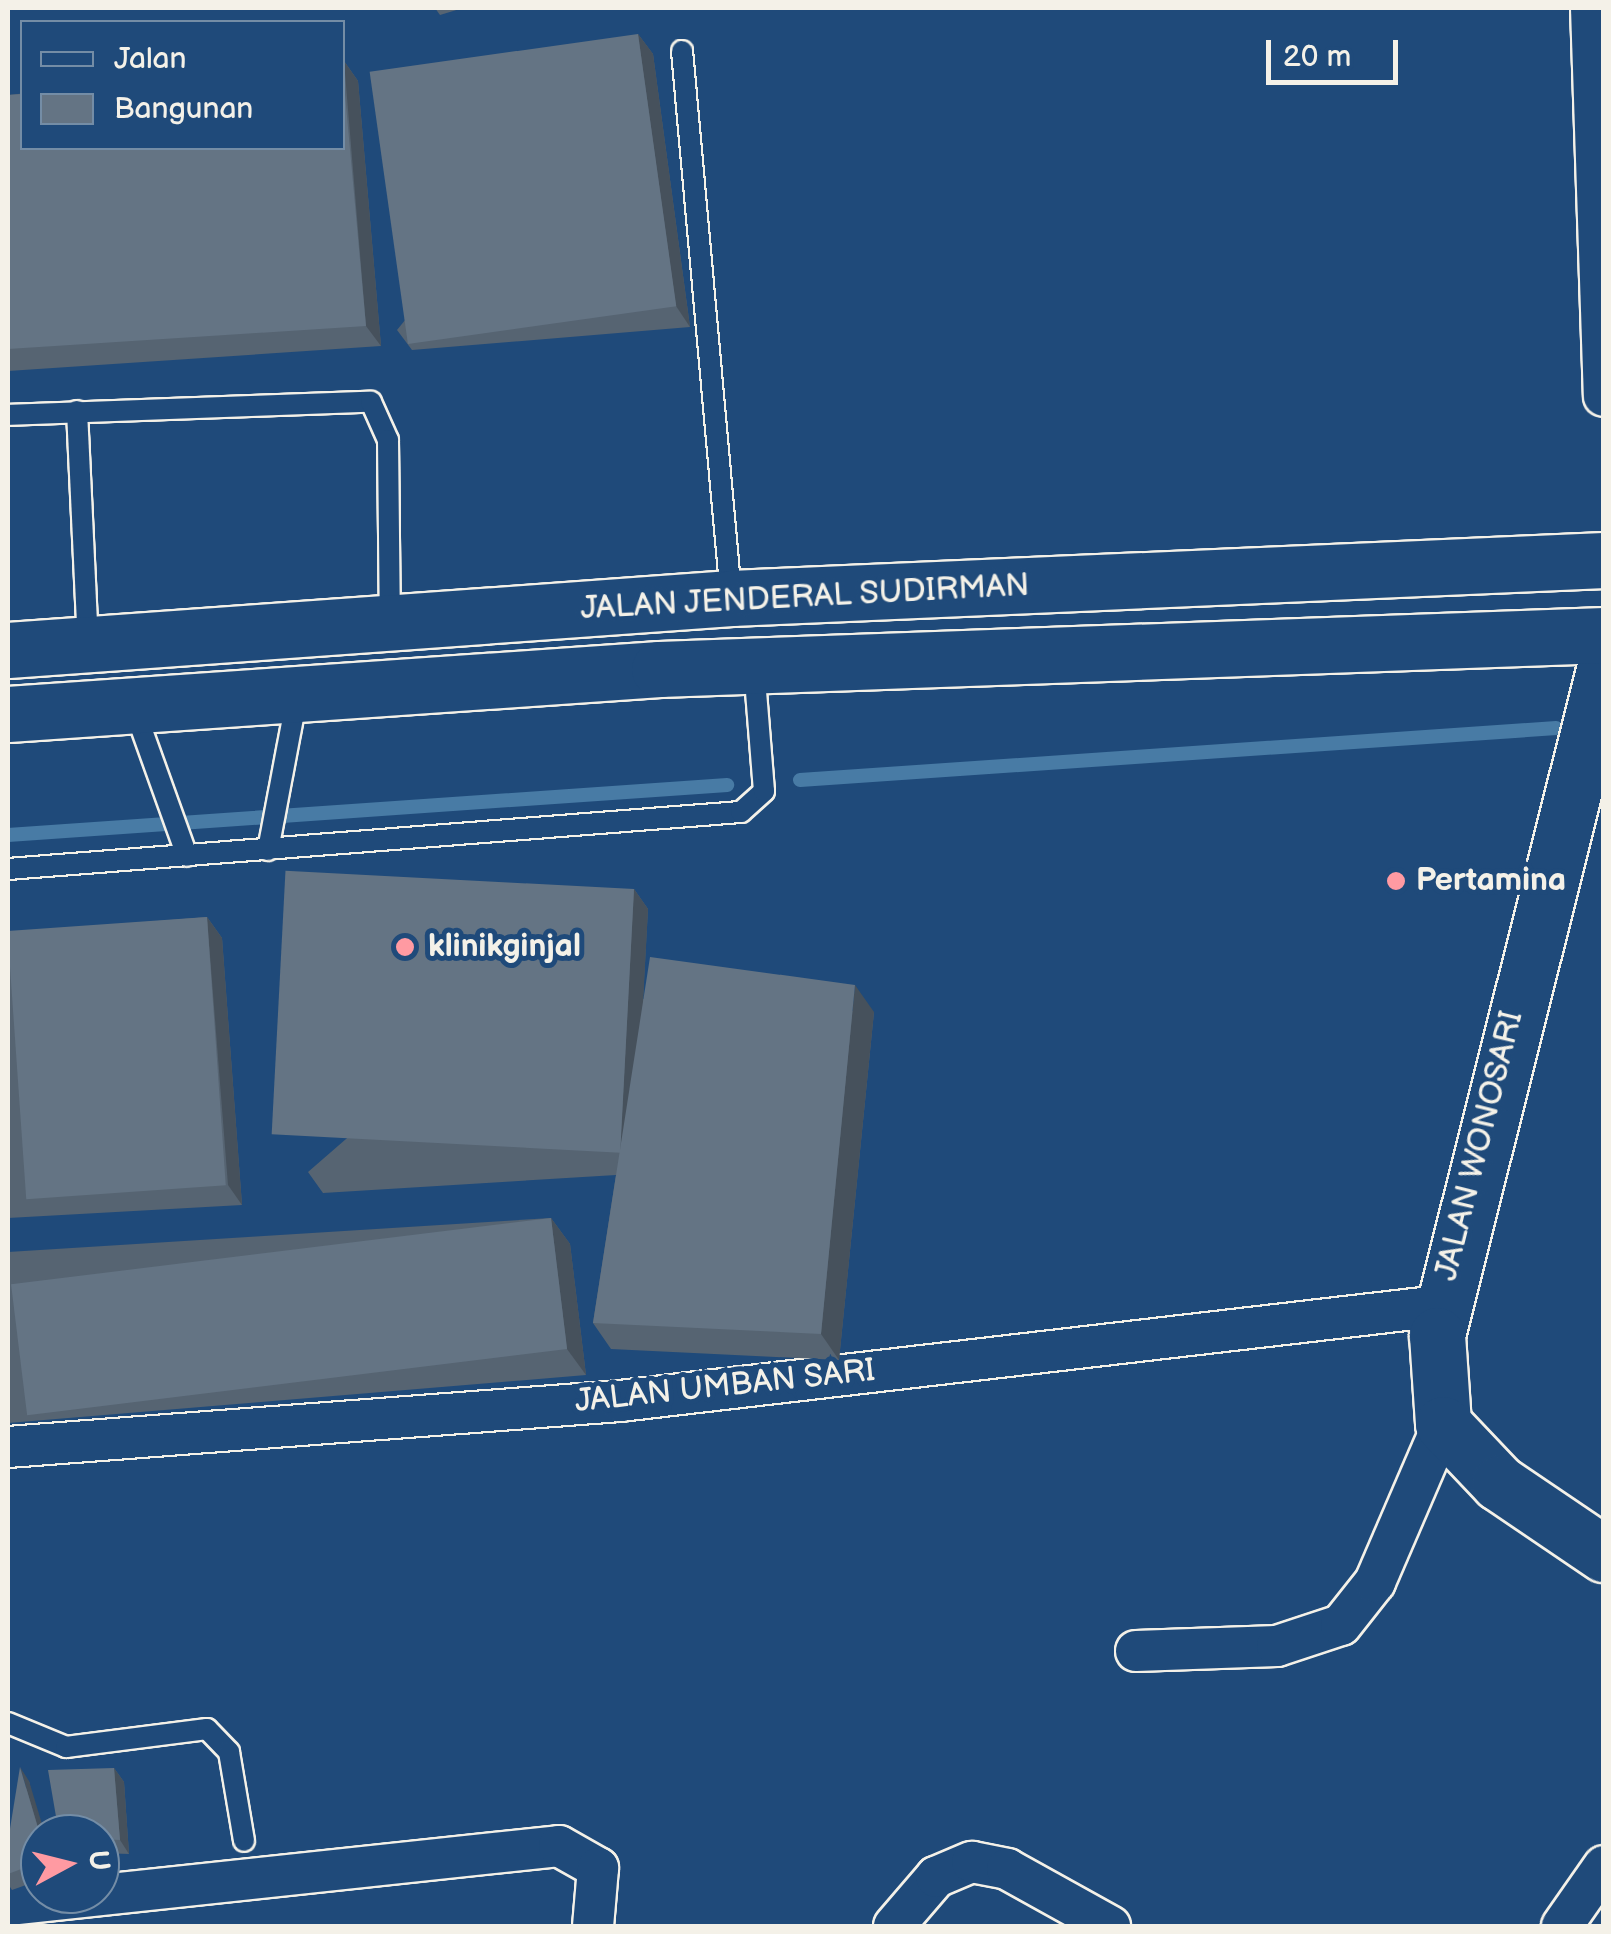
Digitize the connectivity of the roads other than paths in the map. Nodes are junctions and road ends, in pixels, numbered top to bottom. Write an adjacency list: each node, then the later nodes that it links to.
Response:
1 (1592, 8): 3 (street)
2 (682, 50): 7 (lane)
3 (1604, 396)
4 (77, 411): 5 (lane); 8 (lane); 10 (lane)
5 (8, 414)
6 (1604, 560): 7 (main road, JALAN JENDERAL SUDIRMAN)
7 (731, 598): 8 (main road, JALAN JENDERAL SUDIRMAN)
8 (390, 625): 10 (main road, JALAN JENDERAL SUDIRMAN)
9 (1604, 635): 12 (main road, JALAN JENDERAL SUDIRMAN)
10 (88, 644): 11 (main road, JALAN JENDERAL SUDIRMAN)
11 (8, 650)
12 (754, 665): 14 (main road, JALAN JENDERAL SUDIRMAN); 17 (lane)
13 (1604, 670): 20 (main road, JALAN WONOSARI)
14 (298, 694): 15 (main road, JALAN JENDERAL SUDIRMAN); 17 (lane)
15 (134, 706): 16 (main road, JALAN JENDERAL SUDIRMAN); 18 (lane)
16 (8, 714)
17 (269, 842): 18 (lane)
18 (185, 849): 19 (lane)
19 (8, 869)
20 (1440, 1306): 21 (main road, JALAN WONOSARI); 22 (street, JALAN UMBAN SARI)
21 (1443, 1424): 23 (main road); 24 (street)
22 (8, 1447)
23 (1604, 1554)
24 (1136, 1652)
25 (8, 1723): 26 (lane)
26 (244, 1842)
27 (1604, 1866): 32 (street)
28 (8, 1905): 29 (street)
29 (593, 1926)
30 (894, 1926): 31 (street)
31 (1110, 1926)
32 (1562, 1926)

